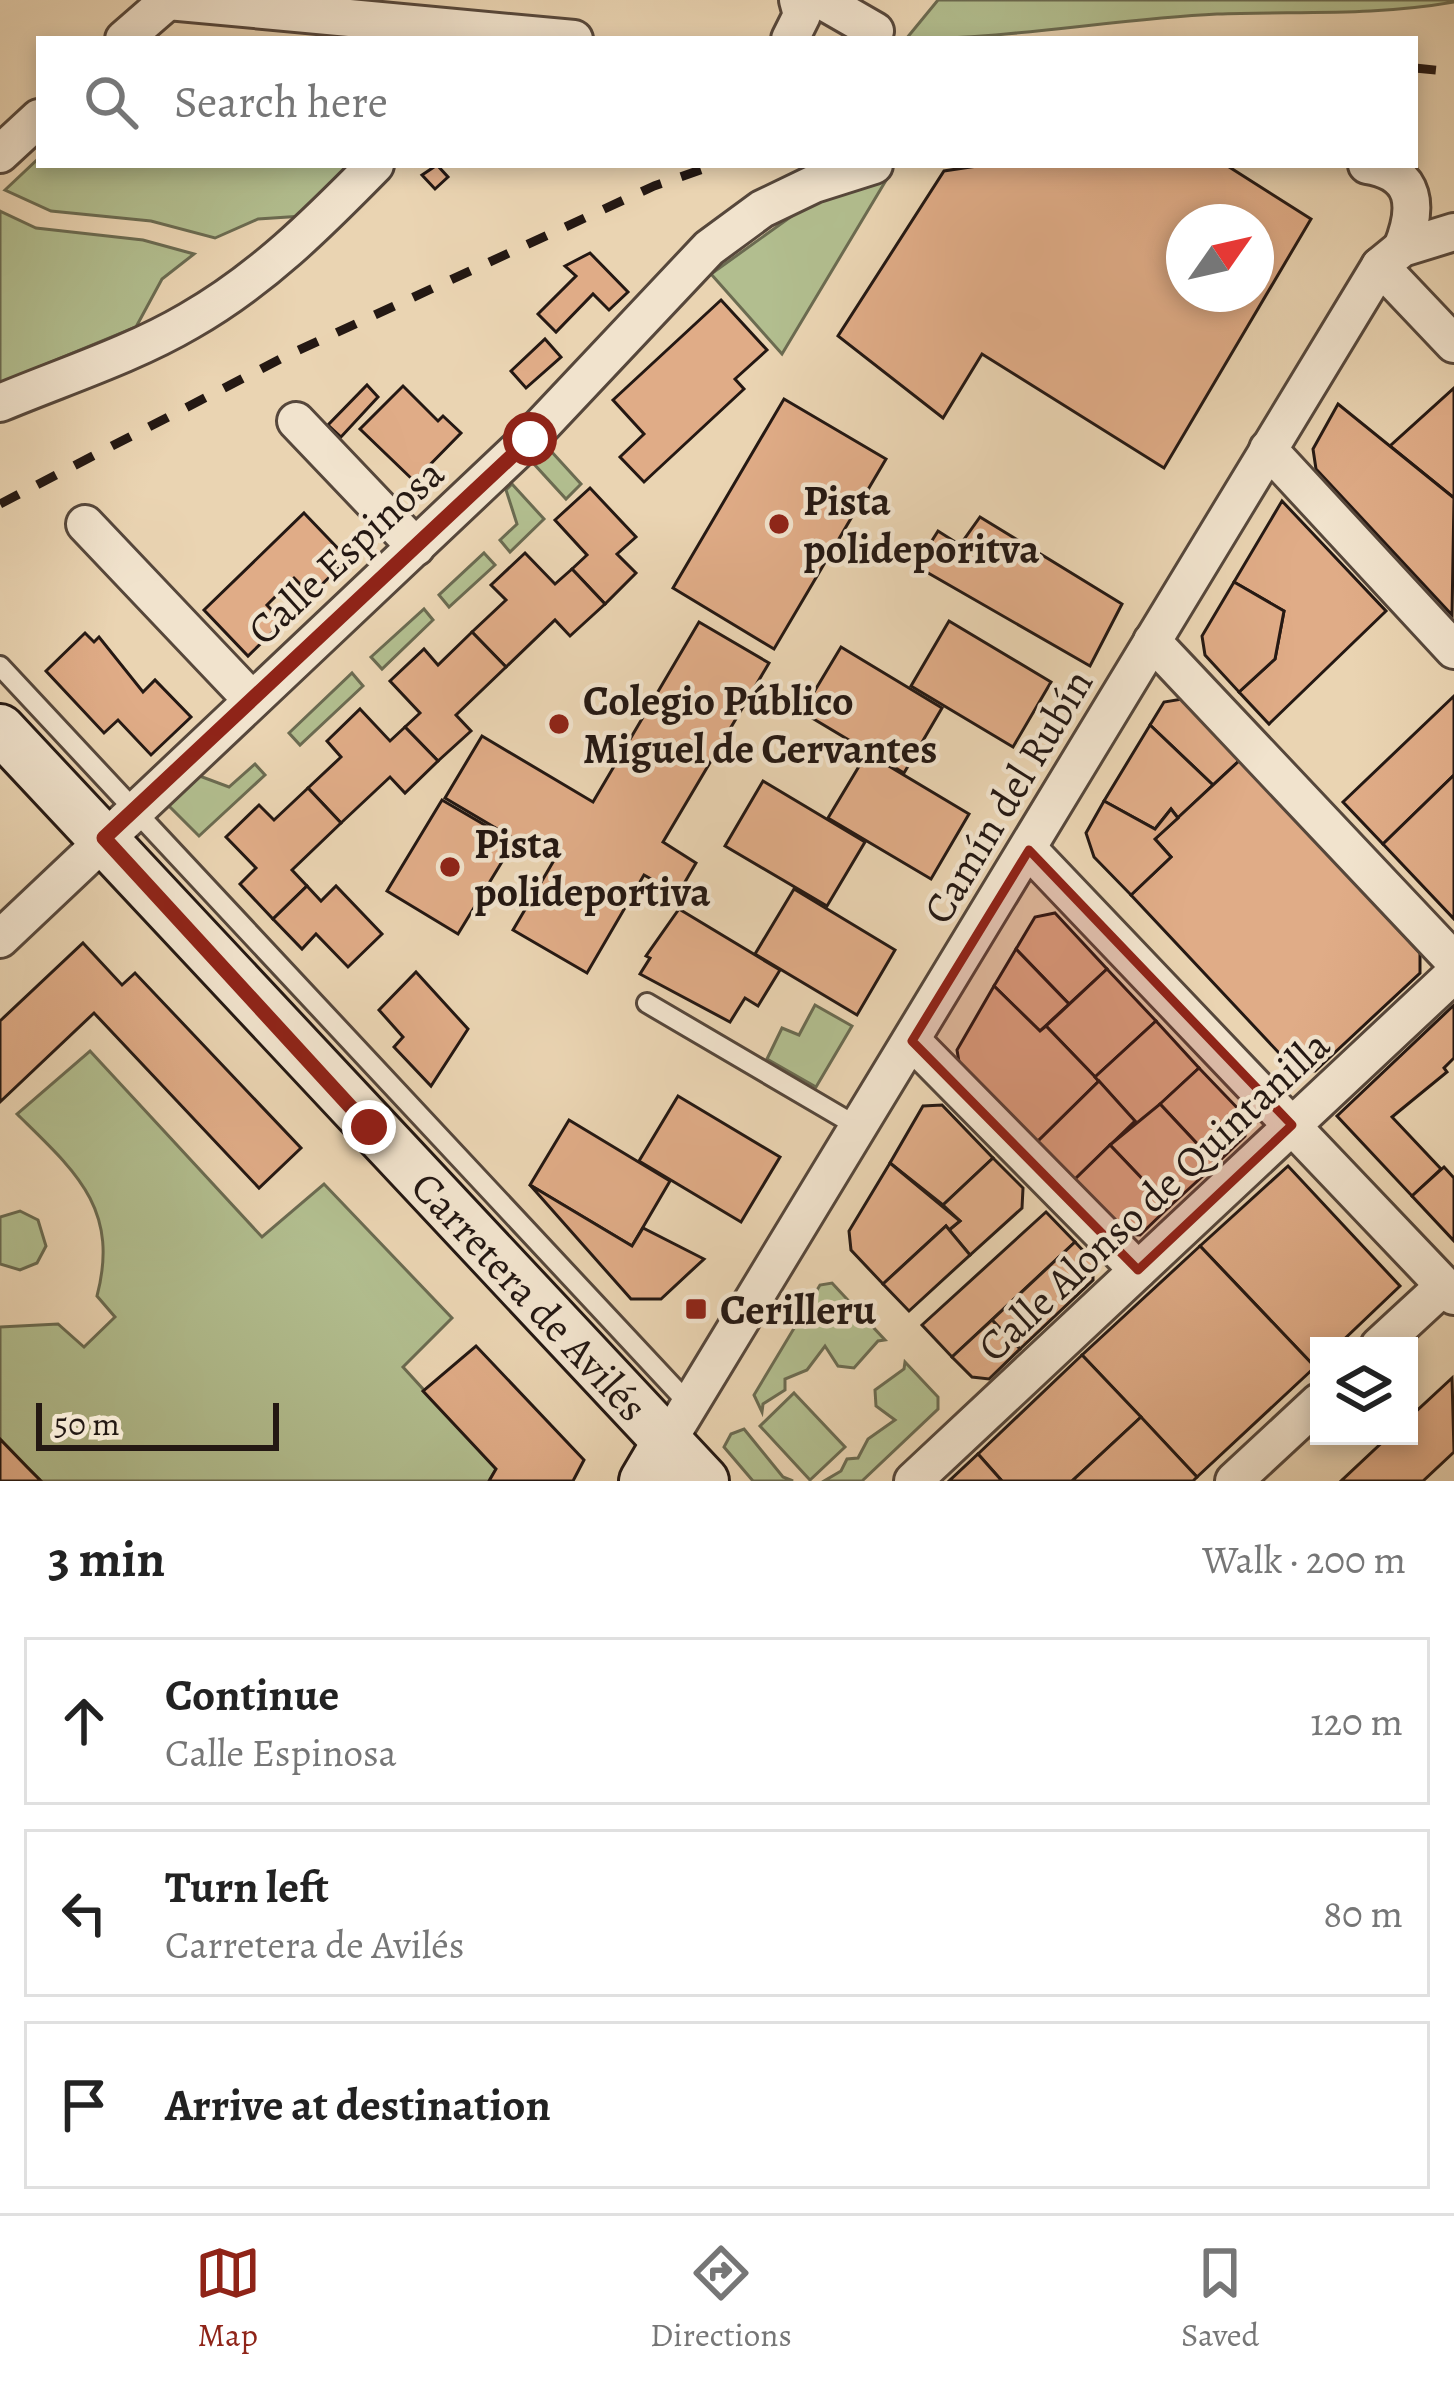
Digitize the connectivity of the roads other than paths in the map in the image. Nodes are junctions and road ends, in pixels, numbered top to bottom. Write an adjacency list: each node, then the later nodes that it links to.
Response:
1 (168, 0): 4 (street); 7 (street)
2 (798, 0): 8 (street)
3 (821, 0): 5 (street)
4 (272, 7): 6 (street)
5 (873, 23)
6 (504, 35)
7 (127, 36)
8 (792, 36)
9 (36, 121): 10 (street)
10 (0, 154)
11 (372, 168): 17 (street)
12 (865, 168): 21 (street, Calle Espinosa)
13 (1374, 168): 15 (street)
14 (1454, 232): 15 (street)
15 (1391, 257): 16 (street); 19 (street, Camín del Rubín)
16 (1454, 344)
17 (0, 403)
18 (296, 422): 21 (street)
19 (1268, 449): 22 (street, Camín del Rubín); 23 (street)
20 (85, 524): 25 (street)
21 (416, 547): 25 (street, Calle Espinosa)
22 (1152, 641): 28 (street, Camín del Rubín); 30 (street)
23 (1454, 650)
24 (0, 666): 27 (lane)
25 (252, 700): 27 (street, Calle Espinosa)
26 (0, 729): 27 (street, Carretera de Avilés)
27 (119, 824): 29 (street, Calle Espinosa); 40 (street, Carretera de Avilés)
28 (1030, 850): 33 (street, Camín del Rubín); 34 (street)
29 (0, 939)
30 (1454, 961)
31 (1454, 974): 34 (street, Calle Alonso de Quintanilla)
32 (647, 1003): 35 (lane)
33 (912, 1040): 35 (street, Camín del Rubín); 36 (street)
34 (1292, 1126): 36 (street, Calle Alonso de Quintanilla); 37 (street)
35 (860, 1128): 40 (street, Camín del Rubín)
36 (1138, 1270): 42 (street, Calle Alonso de Quintanilla)
37 (1449, 1291): 38 (street)
38 (1390, 1337)
39 (1310, 1410): 43 (street)
40 (667, 1442): 41 (street, Carretera de Avilés)
41 (704, 1481)
42 (913, 1481)
43 (1234, 1481)

